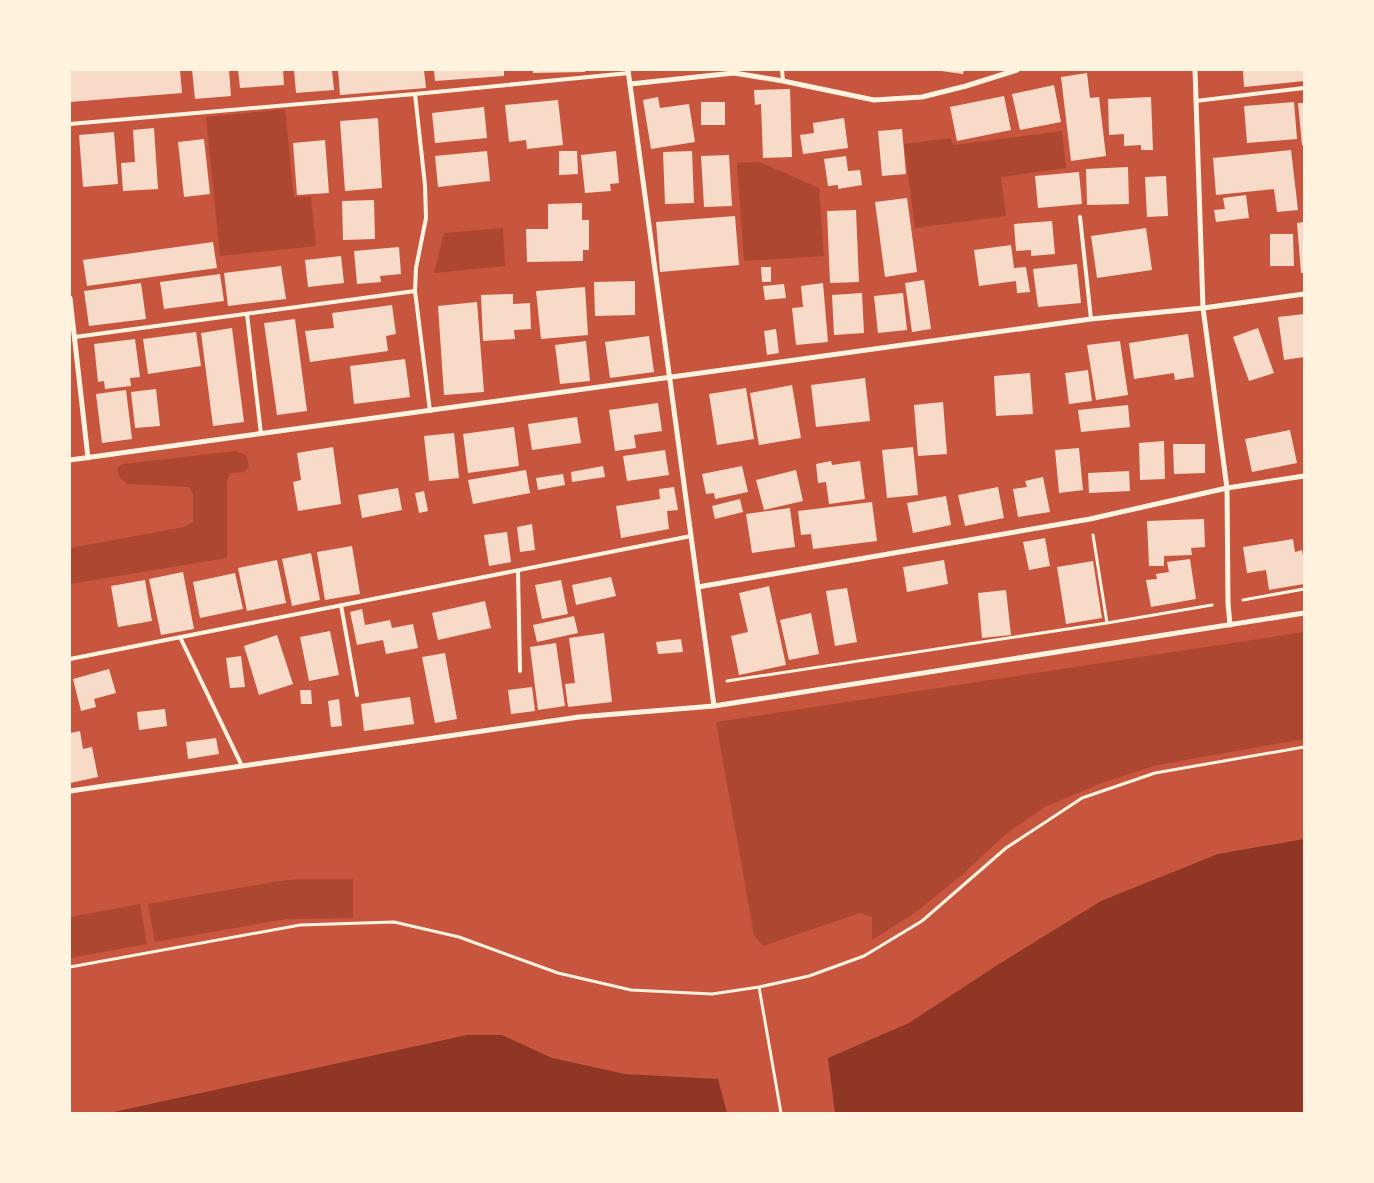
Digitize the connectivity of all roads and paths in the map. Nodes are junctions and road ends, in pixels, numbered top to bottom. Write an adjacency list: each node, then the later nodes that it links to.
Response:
1 (782, 70): 5 (lane)
2 (1017, 70): 5 (street)
3 (1195, 70): 9 (street)
4 (628, 71): 6 (street); 8 (lane)
5 (783, 81): 6 (street)
6 (630, 84): 19 (street)
7 (1304, 88): 9 (lane)
8 (415, 94): 10 (lane); 12 (lane)
9 (1196, 101): 15 (street)
10 (70, 124)
11 (1080, 217): 17 (lane)
12 (415, 291): 16 (lane); 20 (lane)
13 (1304, 294): 15 (street)
14 (70, 298): 18 (street)
15 (1203, 308): 17 (street); 25 (street)
16 (247, 314): 18 (lane); 21 (lane)
17 (1091, 319): 19 (street)
18 (74, 337): 22 (street)
19 (670, 378): 20 (street); 27 (street)
20 (430, 410): 21 (street)
21 (262, 434): 22 (street)
22 (88, 458): 23 (street)
23 (70, 460)
24 (1304, 476): 25 (street)
25 (1227, 488): 26 (street); 31 (street)
26 (1090, 519): 29 (street); 34 (path)
27 (691, 536): 28 (lane); 29 (street)
28 (518, 571): 32 (lane); 38 (lane)
29 (698, 587): 39 (street)
30 (1304, 589): 31 (path)
31 (1228, 603): 34 (path); 35 (street)
32 (341, 605): 36 (lane); 40 (lane)
33 (1304, 613): 35 (street)
34 (1107, 623): 39 (path)
35 (1230, 625): 41 (street)
36 (180, 637): 37 (lane); 43 (lane)
37 (70, 659)
38 (520, 670)
39 (711, 684): 41 (street)
40 (357, 695)
41 (714, 706): 43 (street)
42 (1304, 747): 46 (path)
43 (242, 766): 44 (street)
44 (70, 791)
45 (70, 967): 46 (path)
46 (759, 987): 47 (path)
47 (781, 1113)

